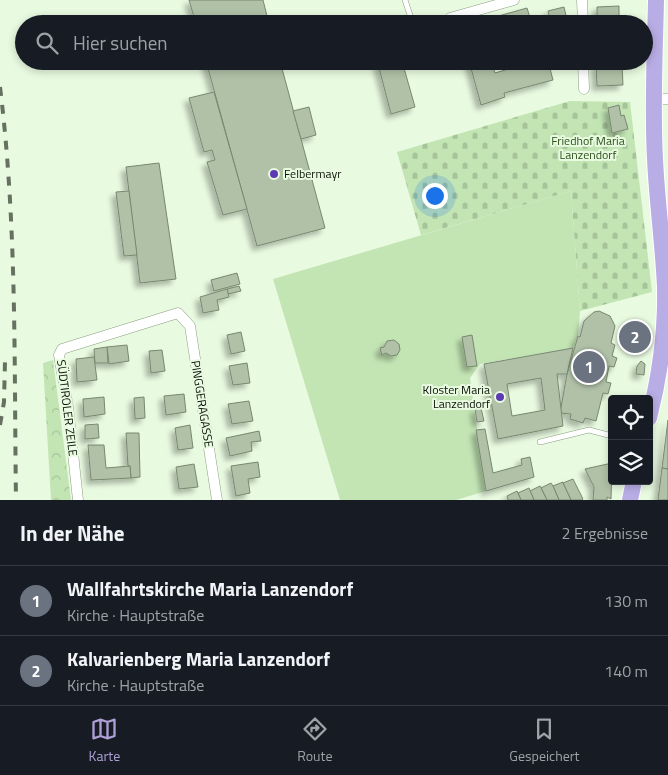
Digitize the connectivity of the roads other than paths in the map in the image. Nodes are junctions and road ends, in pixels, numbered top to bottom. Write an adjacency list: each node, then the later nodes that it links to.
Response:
1 (405, 0): 5 (lane)
2 (514, 0): 6 (street)
3 (582, 0): 7 (street)
4 (656, 0): 10 (main road)
5 (410, 15)
6 (461, 15)
7 (583, 15)
8 (583, 70): 9 (street)
9 (584, 89)
10 (661, 99): 12 (main road)
11 (178, 313): 16 (street, SÜDTIROLER ZEILE); 17 (street, PINGGERAGASSE)
12 (653, 398)
13 (608, 435): 14 (lane)
14 (540, 442)
15 (633, 485): 18 (main road)
16 (78, 500)
17 (217, 500)
18 (630, 500)

